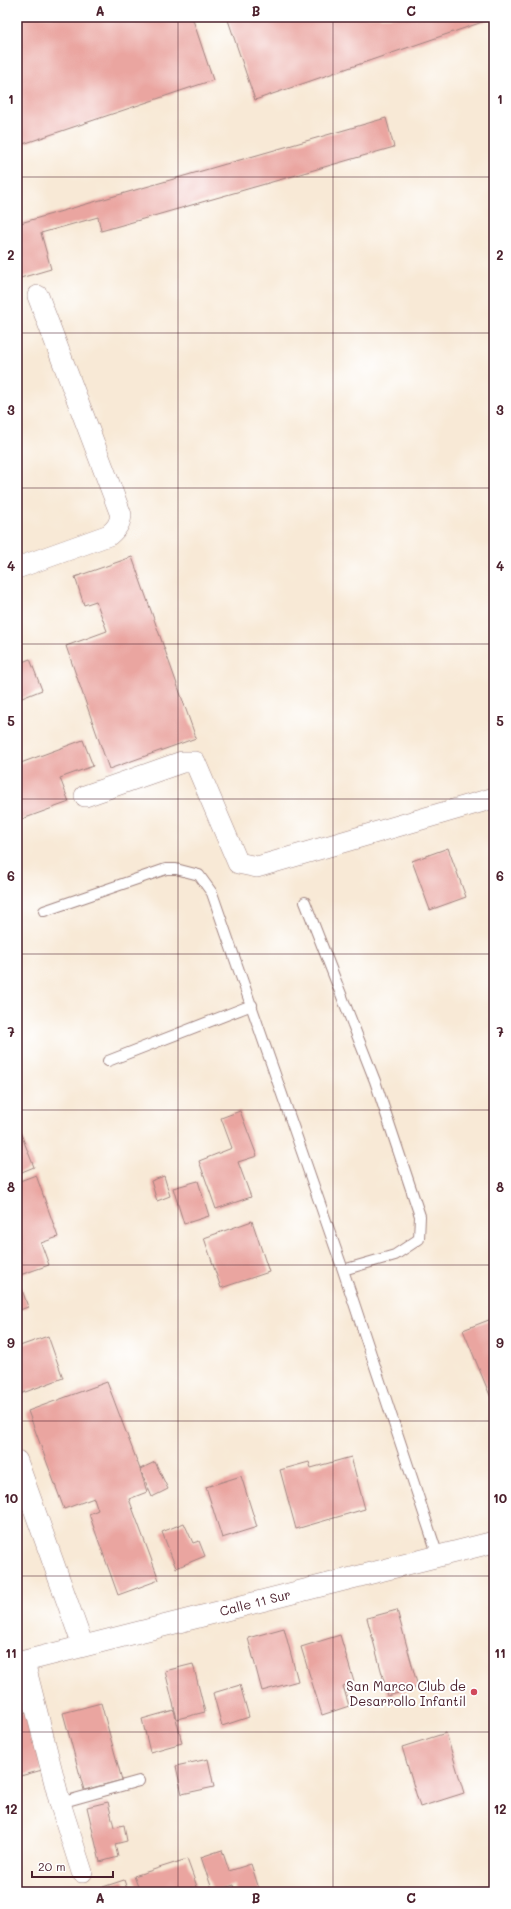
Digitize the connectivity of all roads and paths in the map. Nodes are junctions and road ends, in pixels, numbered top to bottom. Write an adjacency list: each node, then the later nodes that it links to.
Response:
1 (38, 296): 2 (street)
2 (17, 568)
3 (85, 796): 4 (street)
4 (494, 798)
5 (305, 902): 9 (lane)
6 (44, 911): 7 (lane)
7 (252, 1005): 8 (lane); 9 (lane)
8 (108, 1061)
9 (343, 1270): 12 (lane)
10 (17, 1461): 13 (street)
11 (494, 1542): 12 (street, Calle 11 Sur)
12 (438, 1556): 13 (street, Calle 11 Sur)
13 (83, 1646): 14 (street, Calle 11 Sur)
14 (20, 1662): 16 (street)
15 (138, 1781): 16 (lane)
16 (60, 1803): 17 (street)
17 (82, 1872)

